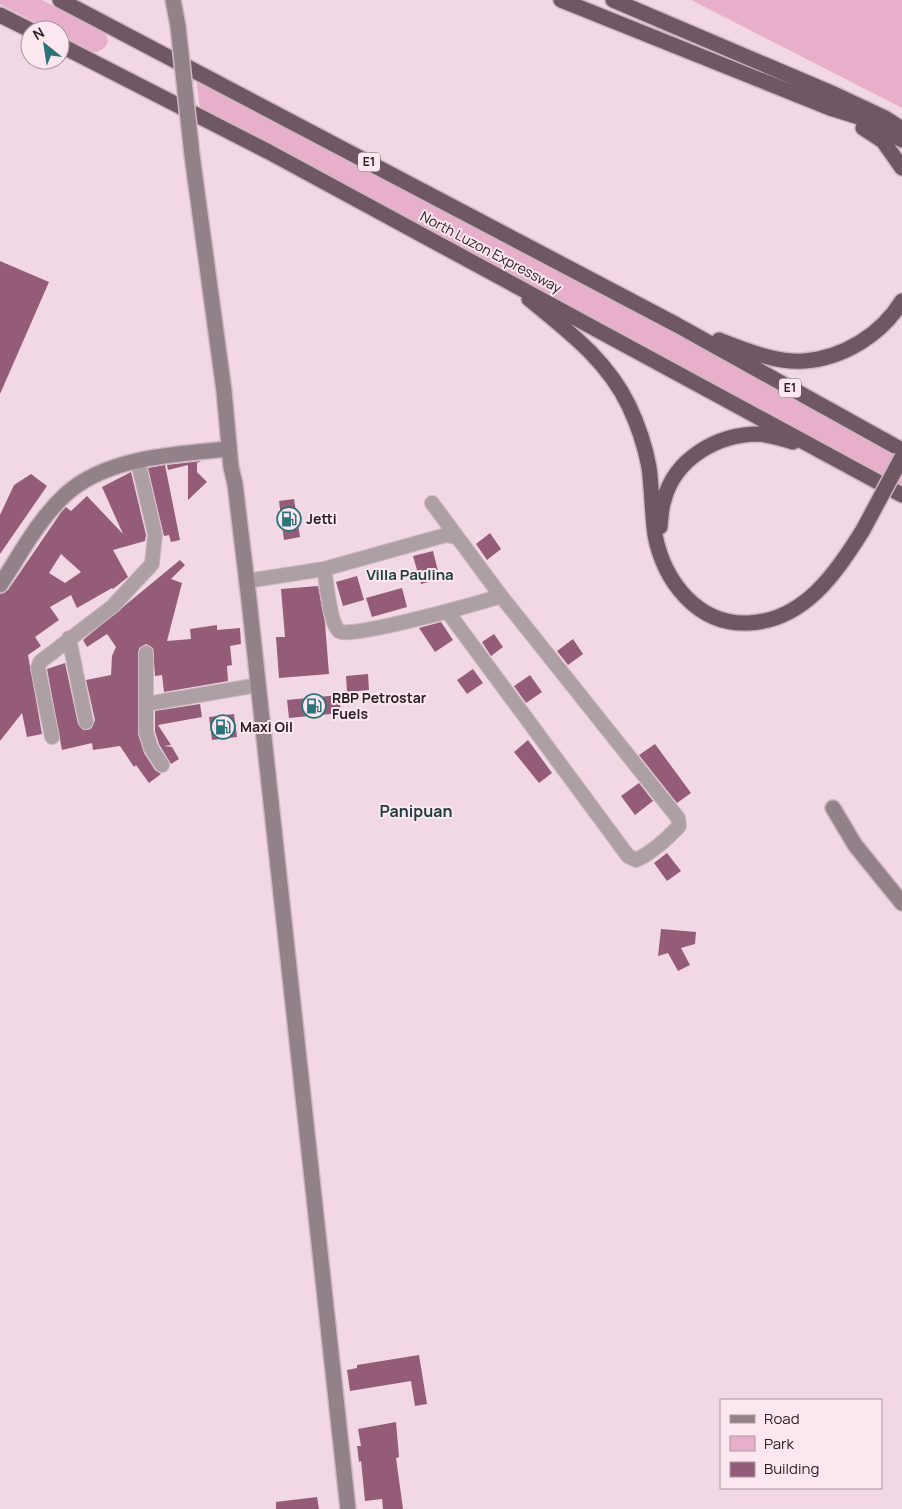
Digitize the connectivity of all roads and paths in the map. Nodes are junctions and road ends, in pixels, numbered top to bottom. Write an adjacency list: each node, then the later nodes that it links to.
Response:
1 (60, 0): 17 (highway, North Luzon Expressway / E1)
2 (174, 0): 8 (main road)
3 (180, 0): 8 (main road)
4 (561, 0): 10 (highway)
5 (613, 0): 11 (highway)
6 (0, 15): 7 (highway)
7 (20, 25)
8 (178, 26): 18 (main road, bridge)
9 (70, 50): 15 (highway, North Luzon Expressway)
10 (830, 108): 13 (highway); 14 (highway)
11 (872, 112): 12 (highway); 13 (highway)
12 (902, 129)
13 (902, 139)
14 (902, 168)
15 (501, 276): 22 (highway, North Luzon Expressway); 26 (highway)
16 (902, 300): 17 (highway)
17 (677, 326): 19 (highway, North Luzon Expressway / E1)
18 (229, 449): 21 (main road); 28 (main road)
19 (902, 450)
20 (902, 458): 26 (highway, bridge)
21 (138, 462): 29 (main road); 32 (street)
22 (854, 468): 23 (highway, North Luzon Expressway); 26 (highway)
23 (902, 495)
24 (432, 503): 25 (street)
25 (456, 537): 27 (street); 30 (street)
26 (659, 550)
27 (324, 568): 28 (street); 31 (street)
28 (246, 581): 34 (main road)
29 (0, 586)
30 (501, 596): 31 (street); 31 (street)
31 (447, 611)
32 (69, 638): 36 (street); 37 (street)
33 (146, 653): 35 (street)
34 (258, 685): 35 (street); 41 (main road)
35 (146, 704): 38 (street)
36 (86, 722)
37 (52, 737)
38 (162, 765)
39 (833, 808): 40 (main road)
40 (902, 903)
41 (348, 1509)

